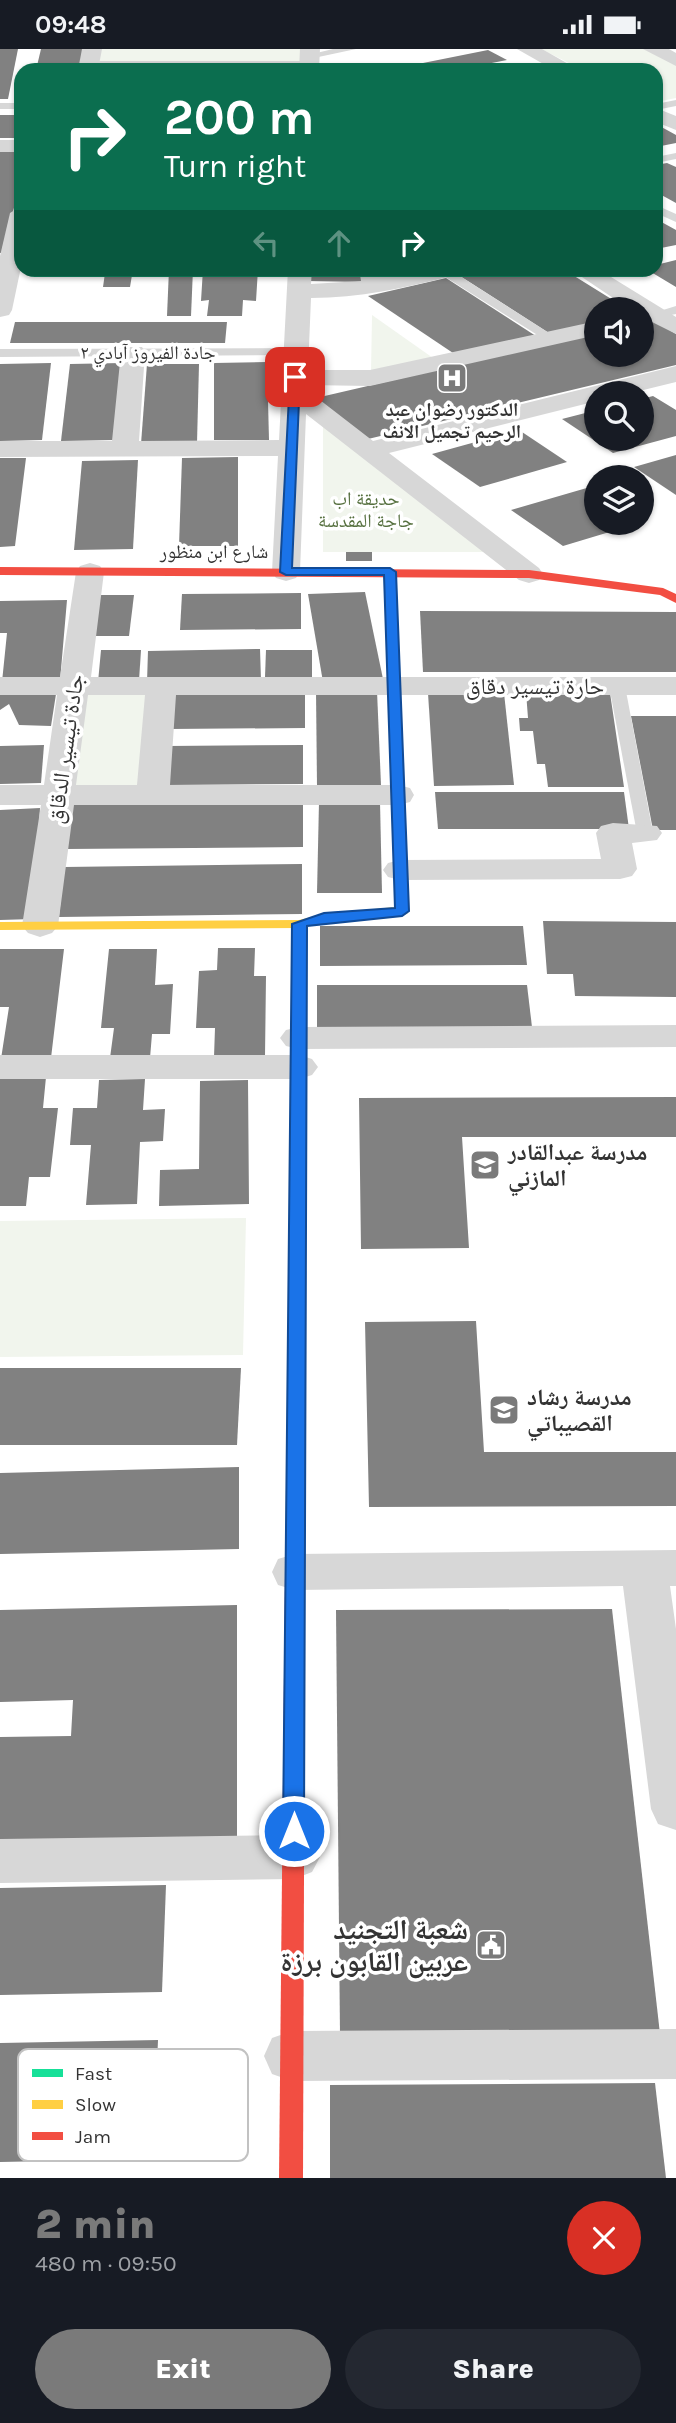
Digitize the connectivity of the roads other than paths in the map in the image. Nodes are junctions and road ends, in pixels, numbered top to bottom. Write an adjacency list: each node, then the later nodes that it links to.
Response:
1 (351, 49): 5 (lane)
2 (527, 49): 7 (street)
3 (653, 49): 6 (street)
4 (90, 60): 5 (lane)
5 (309, 60)
6 (676, 60)
7 (555, 63)
8 (14, 233): 9 (street)
9 (5, 259): 14 (street)
10 (372, 277): 13 (street)
11 (453, 277): 17 (lane)
12 (594, 277): 15 (street)
13 (300, 280): 20 (street)
14 (0, 306)
15 (662, 317)
16 (584, 331): 17 (street)
17 (551, 338): 20 (street)
18 (133, 352): 19 (lane, جادة الفيروز آبادي ٢); 20 (lane, جادة الفيروز آبادي ٢); 23 (street)
19 (0, 353)
20 (295, 373): 24 (street); 25 (street)
21 (669, 382): 25 (street)
22 (0, 449): 23 (street)
23 (125, 449): 24 (street)
24 (291, 449): 28 (street)
25 (372, 449): 30 (street)
26 (0, 571): 27 (street, شارع ابن منظور)
27 (90, 572): 28 (street, شارع ابن منظور); 36 (street, جادة تيسير الدقاق)
28 (286, 572): 29 (street, شارع ابن منظور)
29 (390, 572): 30 (street, شارع ابن منظور); 38 (street)
30 (541, 575): 31 (street, شارع ابن منظور); 32 (street, شارع ابن منظور)
31 (676, 580)
32 (676, 599)
33 (617, 685): 34 (street, حارة تيسير دقاق); 38 (street, حارة تيسير دقاق); 43 (lane)
34 (676, 685)
35 (0, 686): 36 (street, حارة تيسير دقاق)
36 (74, 686): 37 (street, حارة تيسير دقاق); 39 (street, جادة تيسير الدقاق)
37 (161, 686): 38 (street, حارة تيسير دقاق); 40 (street)
38 (394, 686): 42 (street)
39 (59, 794): 40 (street); 41 (street); 47 (street, جادة تيسير الدقاق)
40 (153, 794): 42 (street)
41 (0, 795)
42 (398, 795): 44 (street)
43 (645, 833): 44 (street)
44 (400, 870): 45 (street)
45 (299, 924): 47 (street); 49 (street)
46 (0, 926): 47 (street)
47 (40, 926)
48 (676, 1036): 49 (street)
49 (299, 1053): 50 (street); 52 (street)
50 (0, 1067)
51 (660, 1568): 52 (street); 53 (street)
52 (295, 1571): 54 (street)
53 (676, 1809)
54 (294, 1857): 55 (street); 57 (street)
55 (0, 1861)
56 (676, 2053): 57 (street)
57 (292, 2056): 58 (street)
58 (291, 2178)

